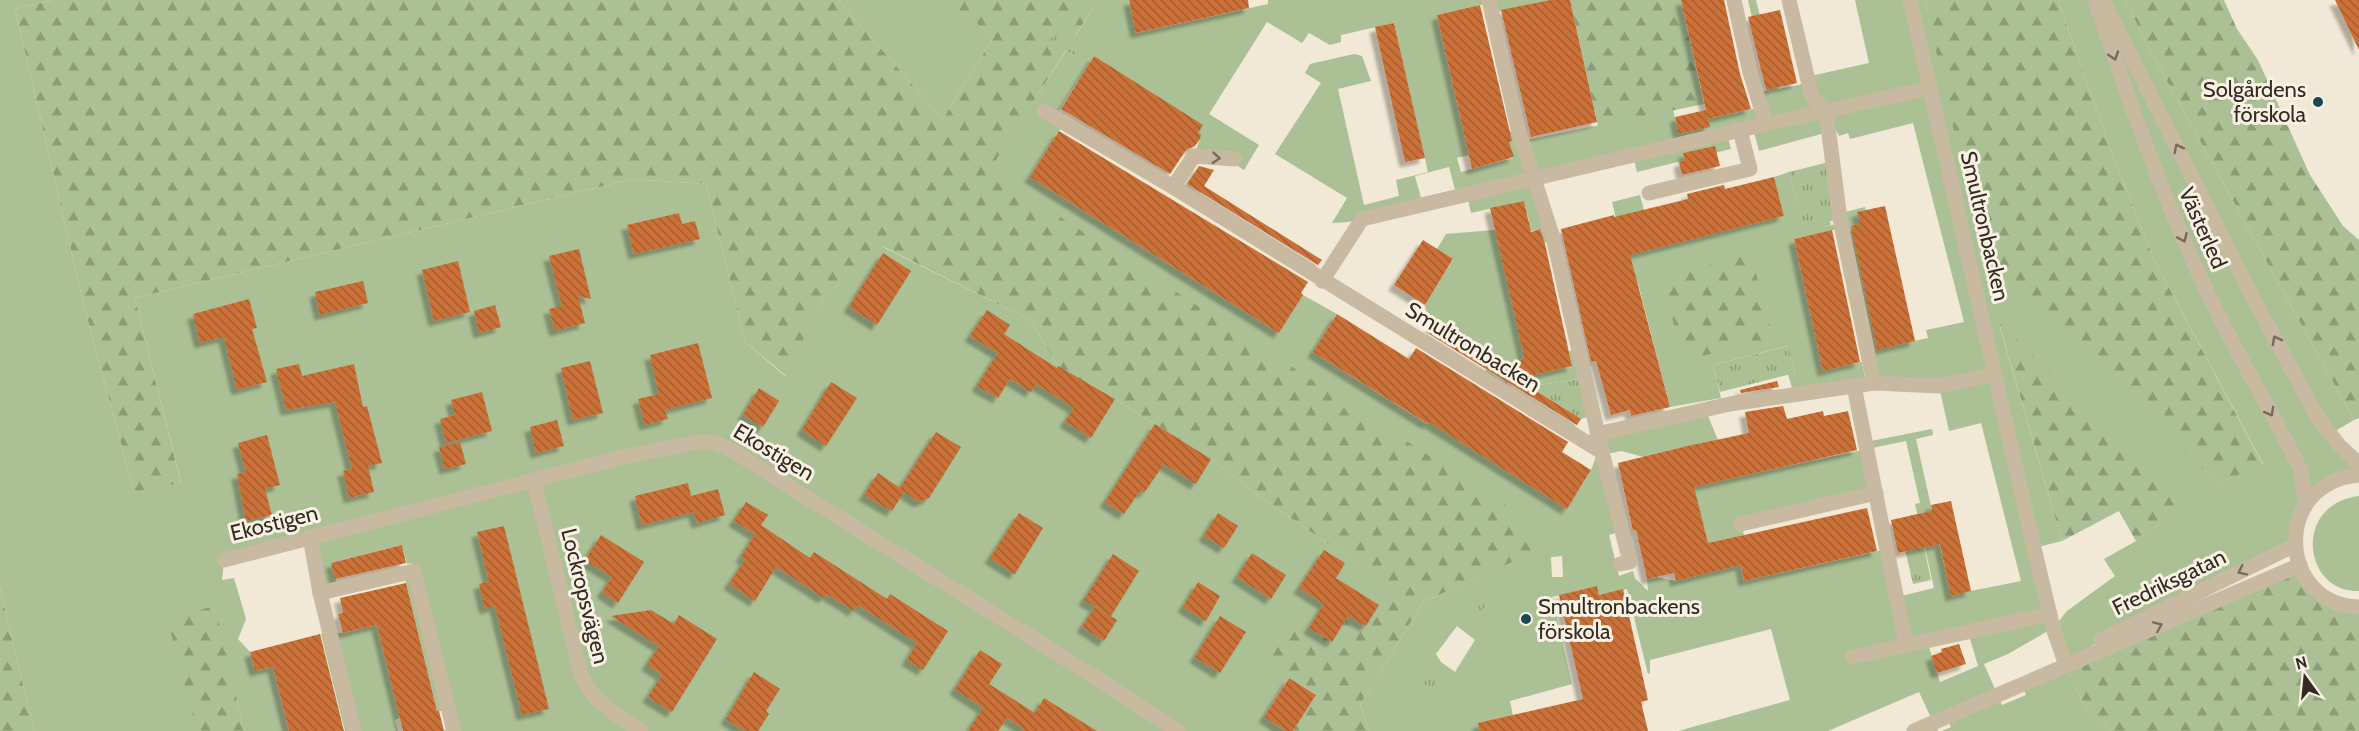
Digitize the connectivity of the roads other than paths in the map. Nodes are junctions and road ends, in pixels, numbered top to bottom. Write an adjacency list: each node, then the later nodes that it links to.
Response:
1 (1489, 0): 13 (street)
2 (1734, 0): 10 (street)
3 (1789, 0): 9 (street)
4 (1910, 0): 7 (street, Smultronbacken)
5 (2096, 0): 26 (street, Västerled, one-way to 26)
6 (2102, 0): 22 (street, Västerled, one-way to 6)
7 (1930, 88): 9 (street); 17 (street, Smultronbacken)
8 (1044, 111): 14 (street, Smultronbacken)
9 (1826, 111): 10 (street); 18 (street)
10 (1766, 124): 11 (street)
11 (1740, 130): 13 (street); 15 (street)
12 (1235, 159): 14 (street, one-way to 12)
13 (1534, 179): 16 (street); 20 (street)
14 (1173, 187): 16 (street, Smultronbacken)
15 (1649, 193)
16 (1322, 281): 21 (street, Smultronbacken)
17 (1995, 374): 18 (street); 35 (street, Smultronbacken)
18 (1874, 383): 19 (street)
19 (1854, 386): 20 (street); 25 (street)
20 (1597, 434): 21 (street)
21 (1602, 452): 31 (street)
22 (2359, 464)
23 (2359, 475): 26 (street)
24 (534, 481): 28 (street, Ekostigen); 41 (street, Lockropsvägen); 42 (street, Ekostigen)
25 (1876, 493): 27 (street); 36 (street)
26 (2306, 504): 29 (street)
27 (1741, 524)
28 (310, 537): 30 (street, Ekostigen); 33 (street)
29 (2295, 545): 32 (street); 38 (street, Fredriksgatan, one-way to 38)
30 (224, 560)
31 (1620, 564)
32 (2300, 565): 34 (street); 38 (street, Fredriksgatan, one-way to 32)
33 (320, 593): 39 (street); 40 (street)
34 (2358, 608)
35 (2050, 614): 36 (street); 38 (street, Smultronbacken)
36 (1906, 645): 37 (street)
37 (1852, 657)
38 (2066, 665): 43 (street, Fredriksgatan)
39 (354, 731)
40 (454, 731)
41 (641, 731)
42 (1178, 731)
43 (1914, 731)

